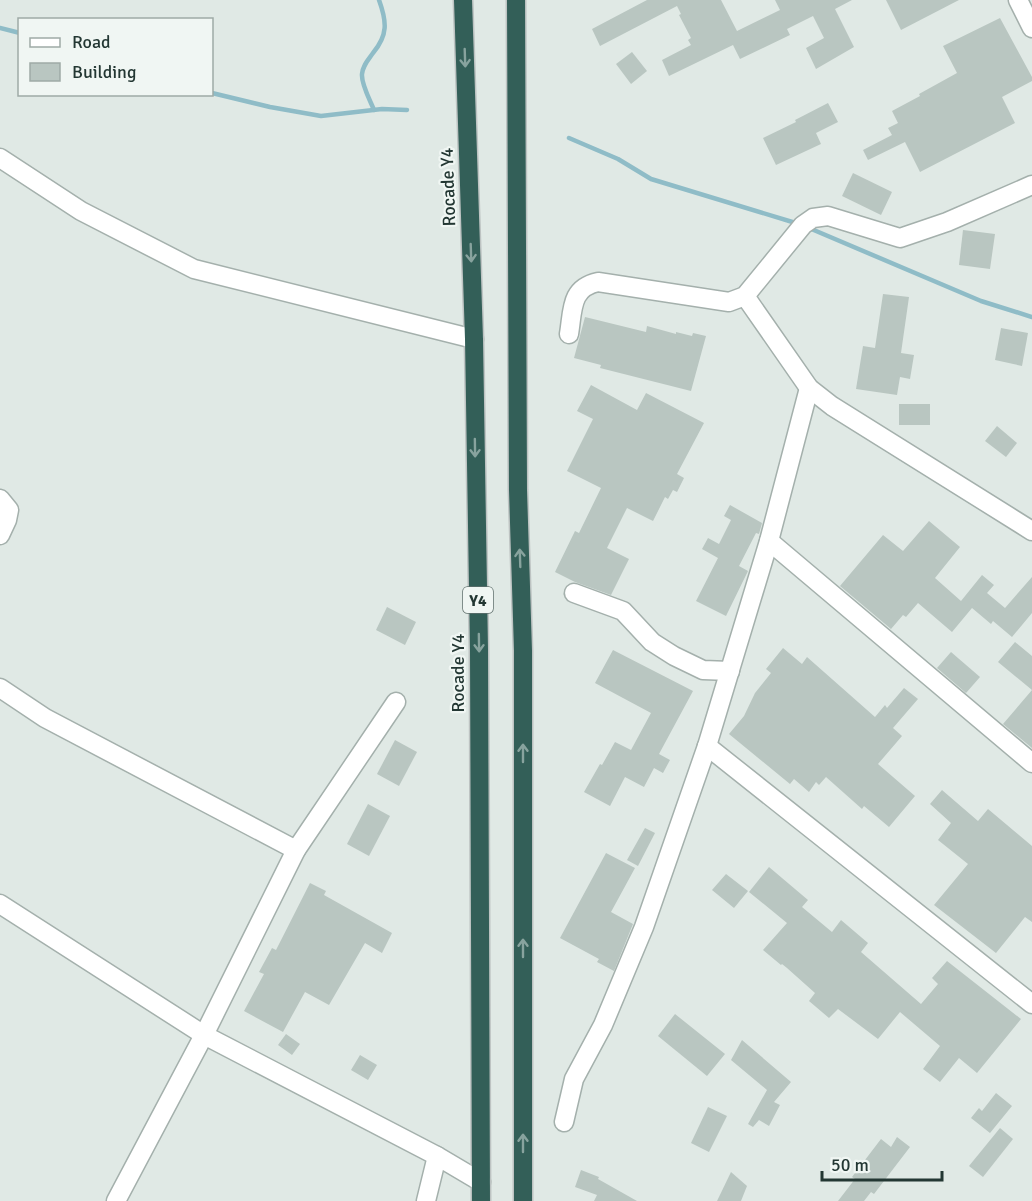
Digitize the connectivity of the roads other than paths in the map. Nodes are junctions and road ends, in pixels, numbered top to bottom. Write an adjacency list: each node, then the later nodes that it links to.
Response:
1 (464, 0): 9 (highway, Rocade Y4 / Y4, one-way to 9)
2 (516, 0): 31 (highway, one-way to 2)
3 (1018, 0): 4 (street)
4 (1032, 28)
5 (0, 158): 9 (street)
6 (1032, 185): 7 (street)
7 (745, 296): 8 (street); 10 (street)
8 (568, 334)
9 (474, 339): 27 (highway, Rocade Y4 / Y4, one-way to 27)
10 (809, 388): 12 (street); 14 (street)
11 (0, 499): 13 (street)
12 (1032, 531)
13 (0, 535)
14 (769, 541): 16 (street); 20 (street)
15 (574, 593): 16 (street)
16 (730, 672): 19 (street)
17 (0, 688): 21 (street)
18 (396, 702): 21 (street)
19 (706, 746): 23 (street); 25 (street)
20 (1032, 763)
21 (296, 850): 24 (street)
22 (0, 904): 24 (street)
23 (1032, 1004)
24 (204, 1035): 26 (street); 28 (street)
25 (564, 1122)
26 (437, 1156): 27 (street); 29 (street)
27 (481, 1182): 30 (highway, Rocade Y4 / Y4)
28 (116, 1201)
29 (426, 1201)
30 (481, 1201)
31 (523, 1201)

